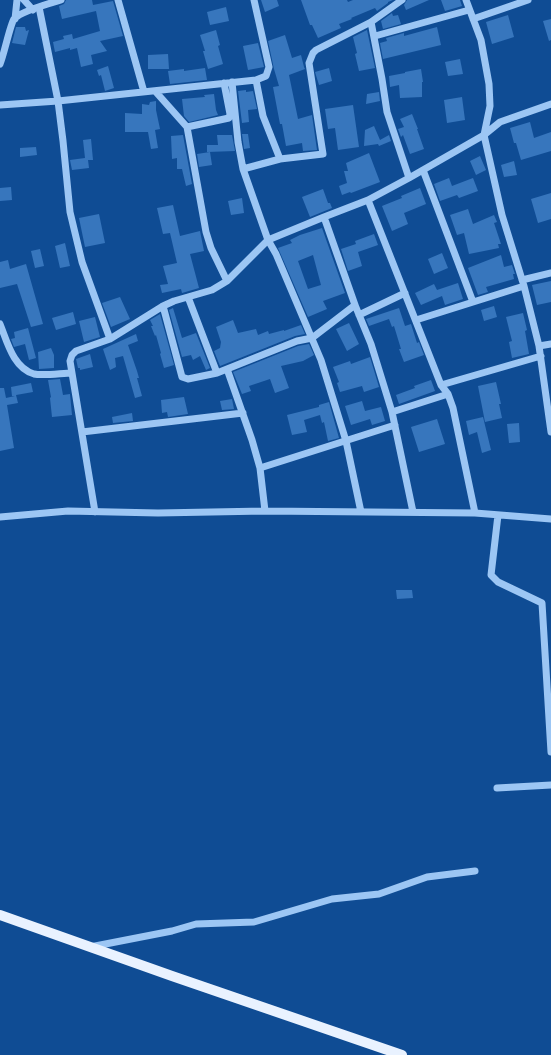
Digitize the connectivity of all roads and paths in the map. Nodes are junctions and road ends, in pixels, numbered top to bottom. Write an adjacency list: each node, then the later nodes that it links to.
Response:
1 (17, 0): 11 (street)
2 (24, 0): 9 (street)
3 (61, 0): 9 (street)
4 (118, 0): 20 (street)
5 (254, 0): 16 (street)
6 (402, 0): 13 (street)
7 (466, 0): 10 (street)
8 (528, 0): 12 (street)
9 (36, 8): 11 (street); 21 (street)
10 (469, 10): 12 (street); 14 (street)
11 (15, 19): 15 (street)
12 (473, 19): 25 (street)
13 (371, 22): 14 (street); 26 (street)
14 (375, 36): 29 (street)
15 (0, 64)
16 (256, 80): 17 (street); 26 (street)
17 (232, 82): 18 (street); 27 (street)
18 (224, 83): 19 (street); 24 (street)
19 (156, 91): 20 (street); 24 (street)
20 (144, 92): 21 (street)
21 (58, 101): 23 (street); 45 (street)
22 (551, 104): 25 (street)
23 (0, 105)
24 (187, 127): 34 (street)
25 (484, 135): 28 (street); 35 (street)
26 (280, 159): 27 (street)
27 (243, 169): 32 (street)
28 (423, 170): 29 (street); 38 (street)
29 (409, 178): 30 (street)
30 (368, 200): 31 (street); 36 (street)
31 (324, 217): 32 (street); 40 (street)
32 (268, 240): 34 (street); 44 (street)
33 (551, 273): 35 (street)
34 (227, 281): 37 (street)
35 (523, 283): 38 (street); 47 (street)
36 (405, 293): 41 (street); 42 (street)
37 (188, 297): 39 (street); 51 (street)
38 (473, 302): 42 (street)
39 (163, 306): 45 (street); 51 (street)
40 (355, 306): 41 (street); 44 (street)
41 (359, 315): 54 (street)
42 (416, 320): 52 (street)
43 (0, 324): 50 (street)
44 (312, 338): 49 (street); 59 (street)
45 (110, 339): 50 (street)
46 (551, 344): 47 (street)
47 (539, 346): 48 (street)
48 (541, 356): 52 (street); 58 (street)
49 (226, 369): 51 (street); 55 (street)
50 (72, 373): 57 (street)
51 (217, 373)
52 (441, 385): 53 (street)
53 (448, 394): 54 (street); 65 (street)
54 (392, 412): 56 (street)
55 (243, 413): 57 (street); 60 (street)
56 (395, 425): 59 (street); 64 (street)
57 (82, 432): 62 (street)
58 (551, 432)
59 (346, 441): 60 (street); 63 (street)
60 (260, 468): 61 (street)
61 (266, 511): 62 (street); 63 (street)
62 (94, 512): 67 (street)
63 (361, 512): 64 (street)
64 (413, 512): 65 (street)
65 (475, 513): 66 (street)
66 (498, 515): 68 (street); 69 (street)
67 (0, 517)
68 (551, 519)
69 (551, 752)
70 (551, 785): 71 (street)
71 (497, 788)
72 (475, 871): 74 (street)
73 (0, 915): 74 (main road)
74 (90, 947): 75 (main road)
75 (402, 1055)

